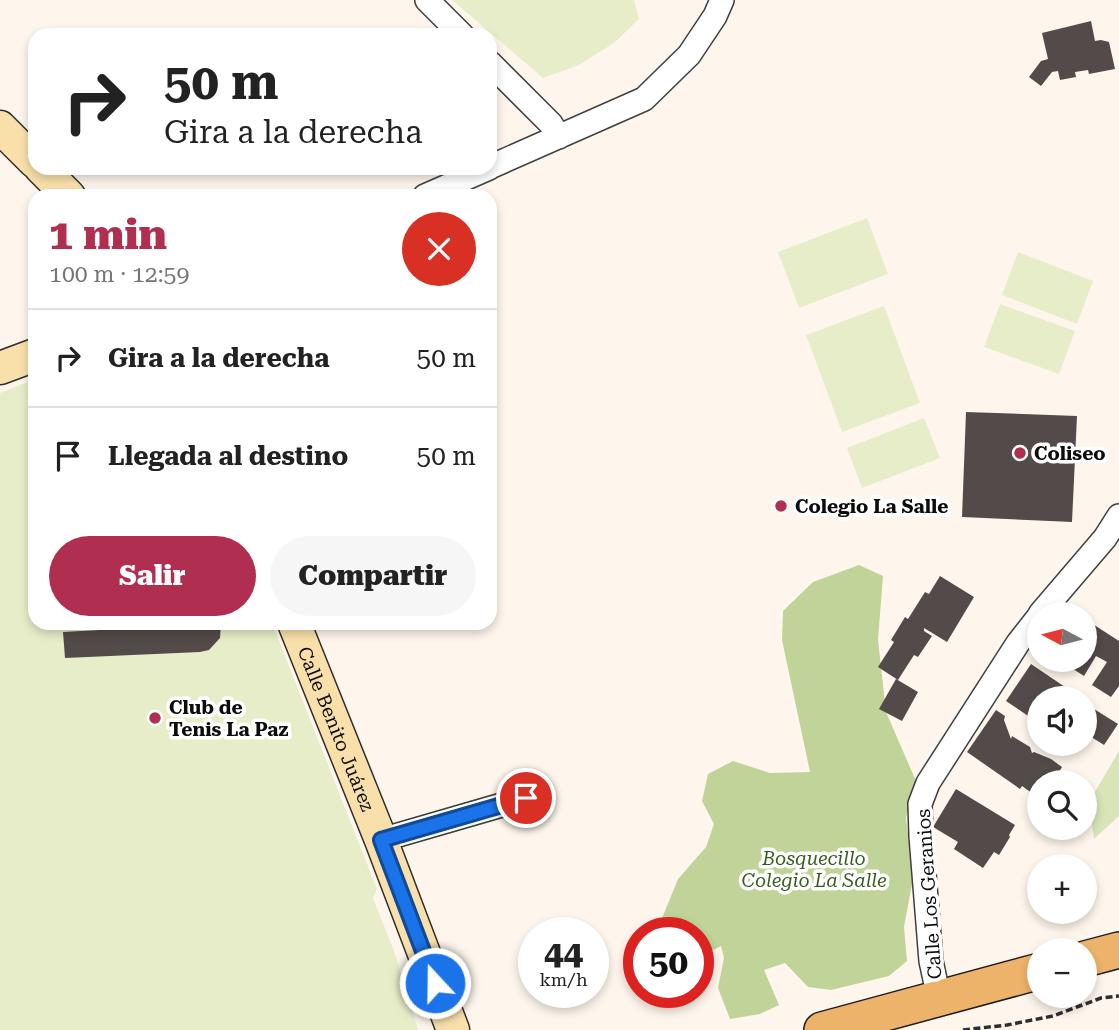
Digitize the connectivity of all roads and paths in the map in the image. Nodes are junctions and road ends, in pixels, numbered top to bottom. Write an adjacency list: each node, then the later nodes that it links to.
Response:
1 (427, 0): 3 (street)
2 (722, 0): 6 (street)
3 (455, 28)
4 (497, 70): 6 (street)
5 (0, 127): 7 (main road)
6 (559, 137): 8 (street)
7 (28, 155)
8 (497, 164)
9 (48, 175): 11 (main road)
10 (473, 175): 12 (street)
11 (62, 189)
12 (441, 189)
13 (28, 358): 14 (main road)
14 (0, 368)
15 (1119, 516): 16 (street, Calle Los Geranios)
16 (1051, 602)
17 (297, 630): 20 (main road, Calle Benito Juárez)
18 (1027, 632): 25 (street, Calle Los Geranios)
19 (526, 798): 20 (street)
20 (381, 840): 26 (main road, Calle Benito Juárez)
21 (1119, 950): 22 (main road)
22 (1097, 956)
23 (1027, 974): 25 (main road)
24 (1119, 996): 28 (path)
25 (939, 998): 27 (main road)
26 (453, 1030)
27 (822, 1030)
28 (963, 1030)

